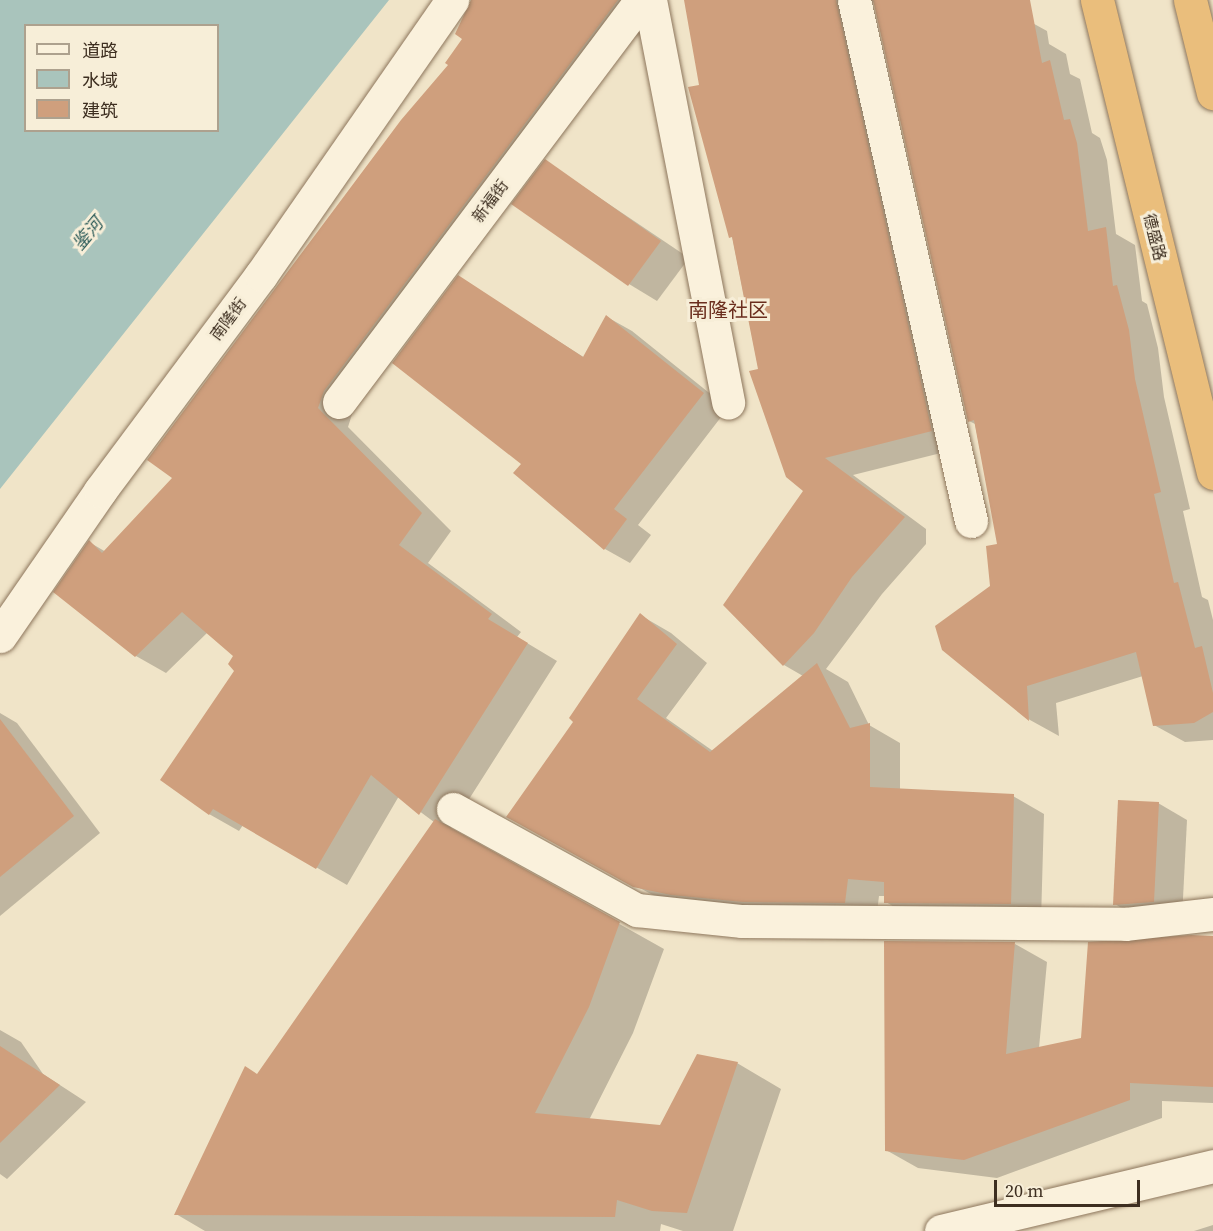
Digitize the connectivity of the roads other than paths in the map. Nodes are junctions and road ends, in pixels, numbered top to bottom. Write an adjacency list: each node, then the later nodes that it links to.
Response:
1 (452, 0): 12 (street, 南隆街)
2 (641, 0): 8 (street, 新福街)
3 (650, 0): 9 (street)
4 (854, 0): 11 (street)
5 (1097, 0): 10 (highway, 德盛路)
6 (1190, 0): 7 (highway)
7 (1213, 93)
8 (339, 402)
9 (728, 403)
10 (1213, 473)
11 (971, 521)
12 (0, 636)
13 (453, 809): 14 (street)
14 (1213, 914)
15 (1213, 1166): 16 (street)
16 (941, 1231)

